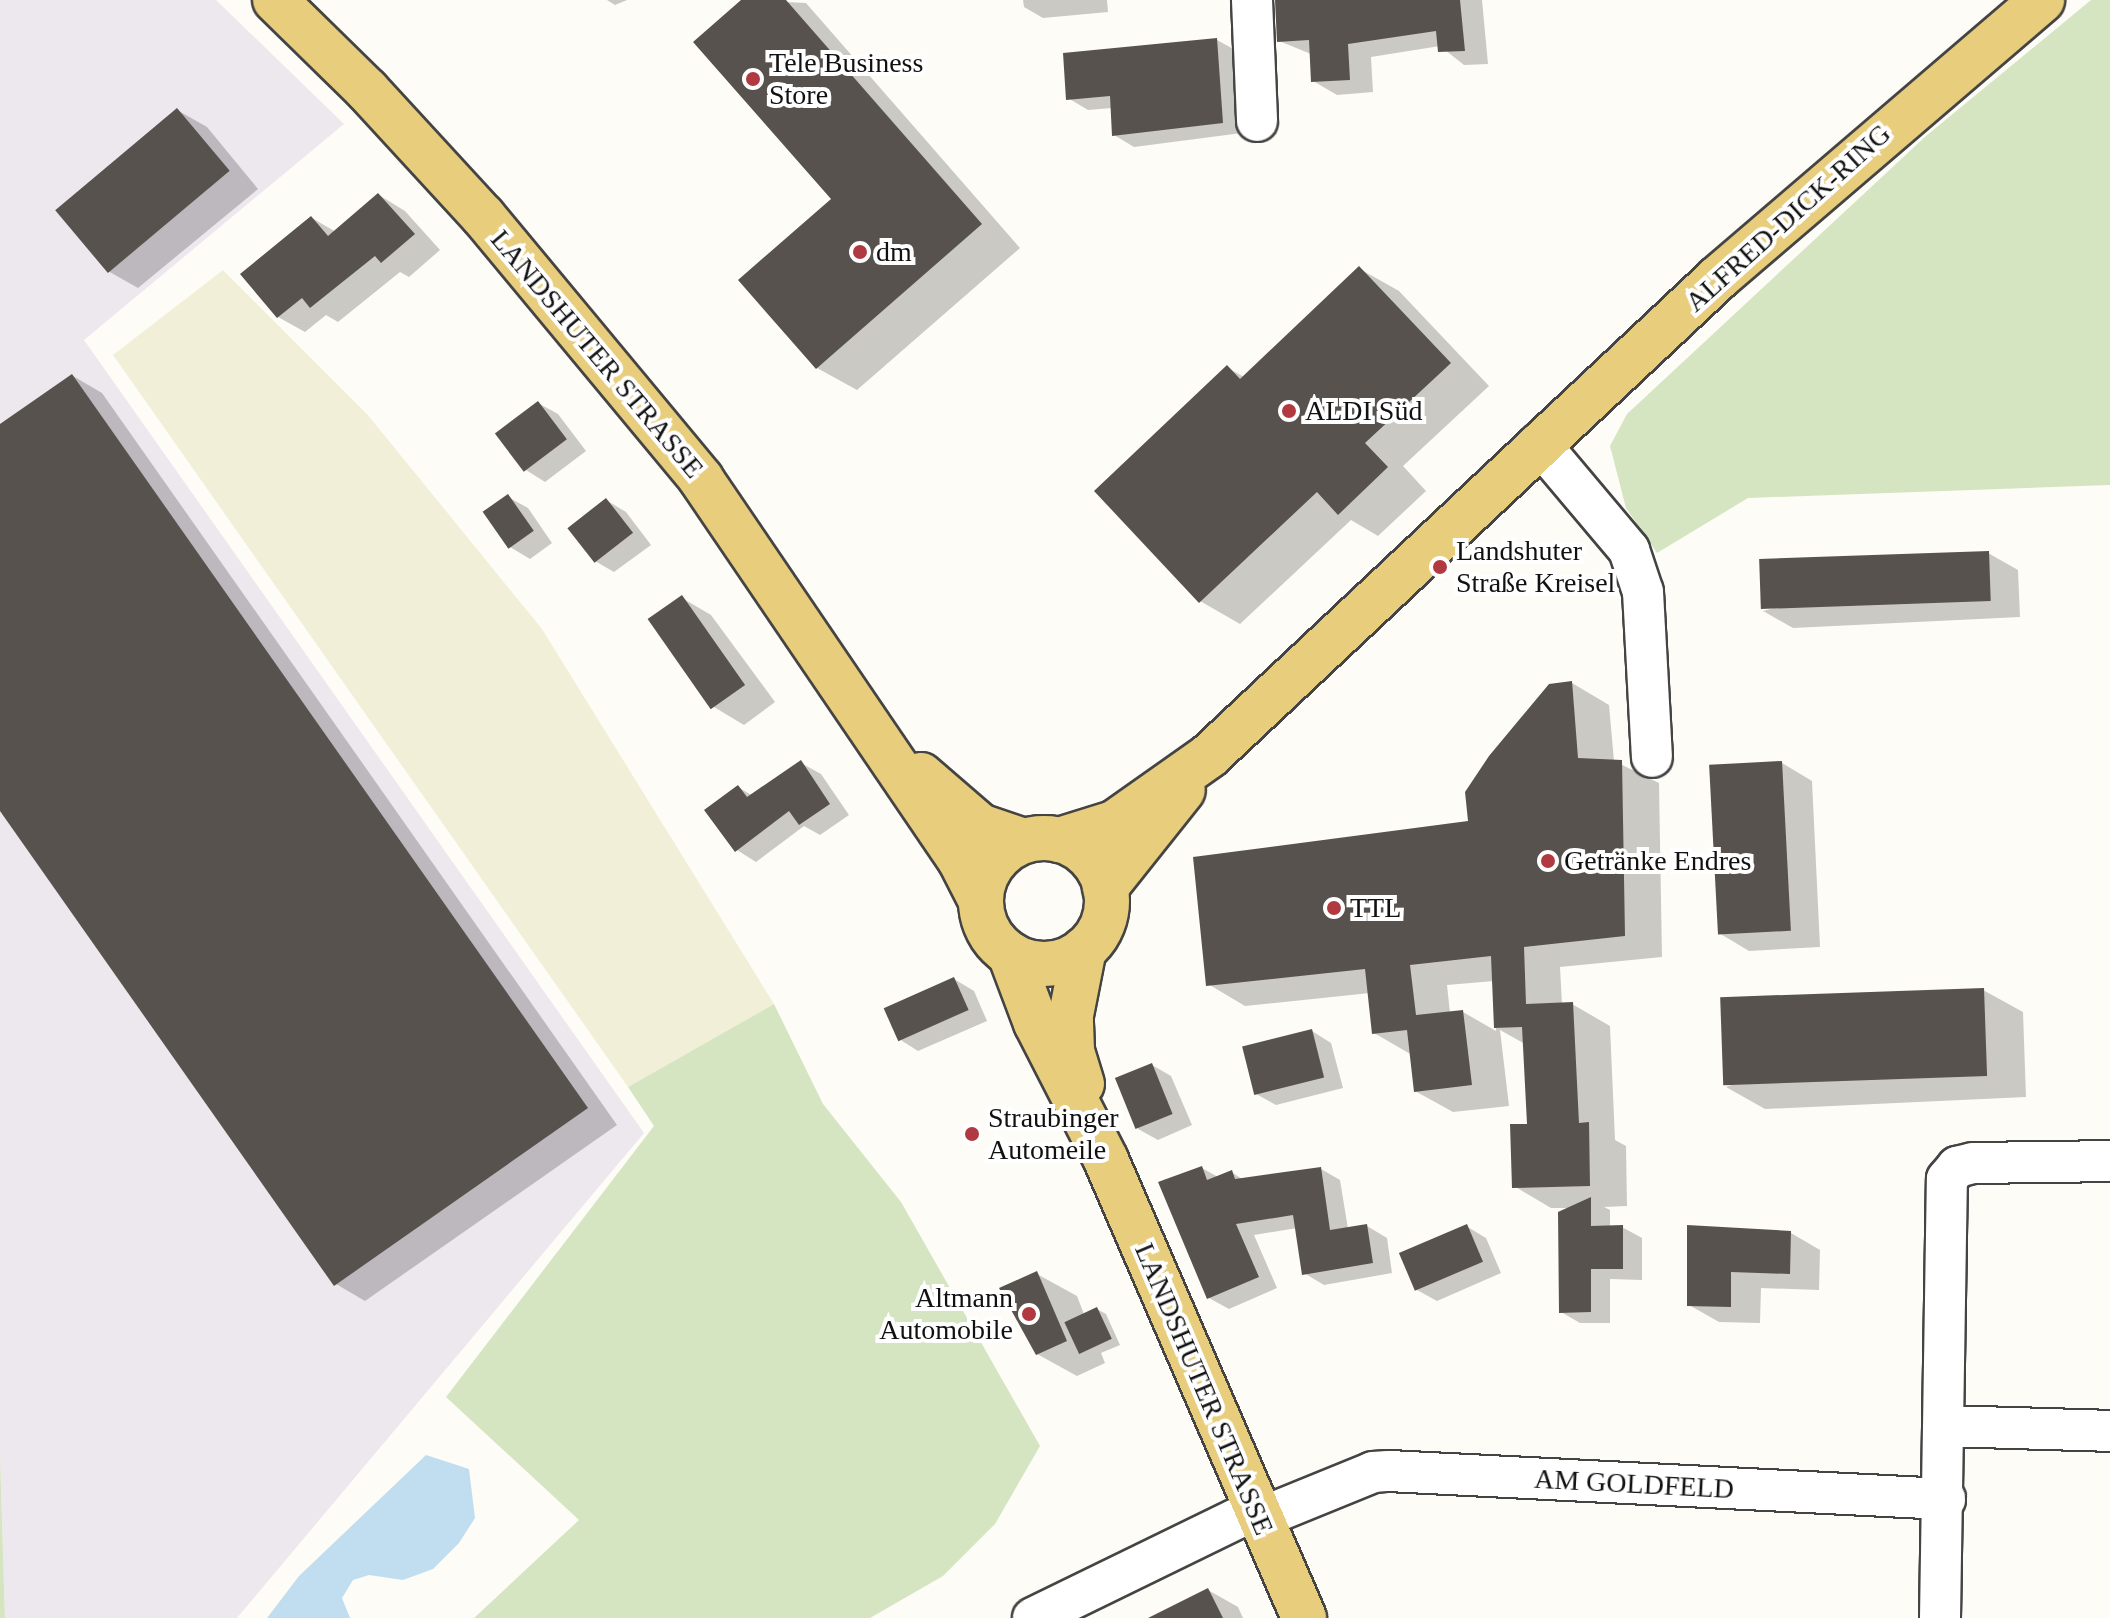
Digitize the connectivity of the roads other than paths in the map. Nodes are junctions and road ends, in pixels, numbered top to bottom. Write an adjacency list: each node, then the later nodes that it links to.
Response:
1 (275, 0): 6 (main road, LANDSHUTER STRASSE)
2 (1252, 0): 4 (street)
3 (2042, 0): 5 (main road, ALFRED-DICK-RING)
4 (1257, 121)
5 (1539, 443): 7 (main road, ALFRED-DICK-RING); 8 (street)
6 (880, 739): 9 (main road, LANDSHUTER STRASSE); 11 (main road, LANDSHUTER STRASSE)
7 (1209, 756): 9 (main road, ALFRED-DICK-RING); 10 (main road, ALFRED-DICK-RING)
8 (1652, 757)
9 (1042, 840): 10 (main road); 11 (main road)
10 (1105, 888): 12 (main road)
11 (981, 901): 13 (main road)
12 (1084, 949): 13 (main road); 14 (main road, LANDSHUTER STRASSE)
13 (1010, 954): 14 (main road, LANDSHUTER STRASSE)
14 (1106, 1160): 19 (main road, LANDSHUTER STRASSE)
15 (2110, 1161): 16 (street)
16 (1945, 1426): 17 (street); 18 (street)
17 (2110, 1431)
18 (1945, 1499): 19 (street, AM GOLDFELD); 22 (street)
19 (1256, 1514): 20 (street, AM GOLDFELD); 21 (main road, LANDSHUTER STRASSE)
20 (1033, 1618)
21 (1304, 1618)
22 (1940, 1618)

